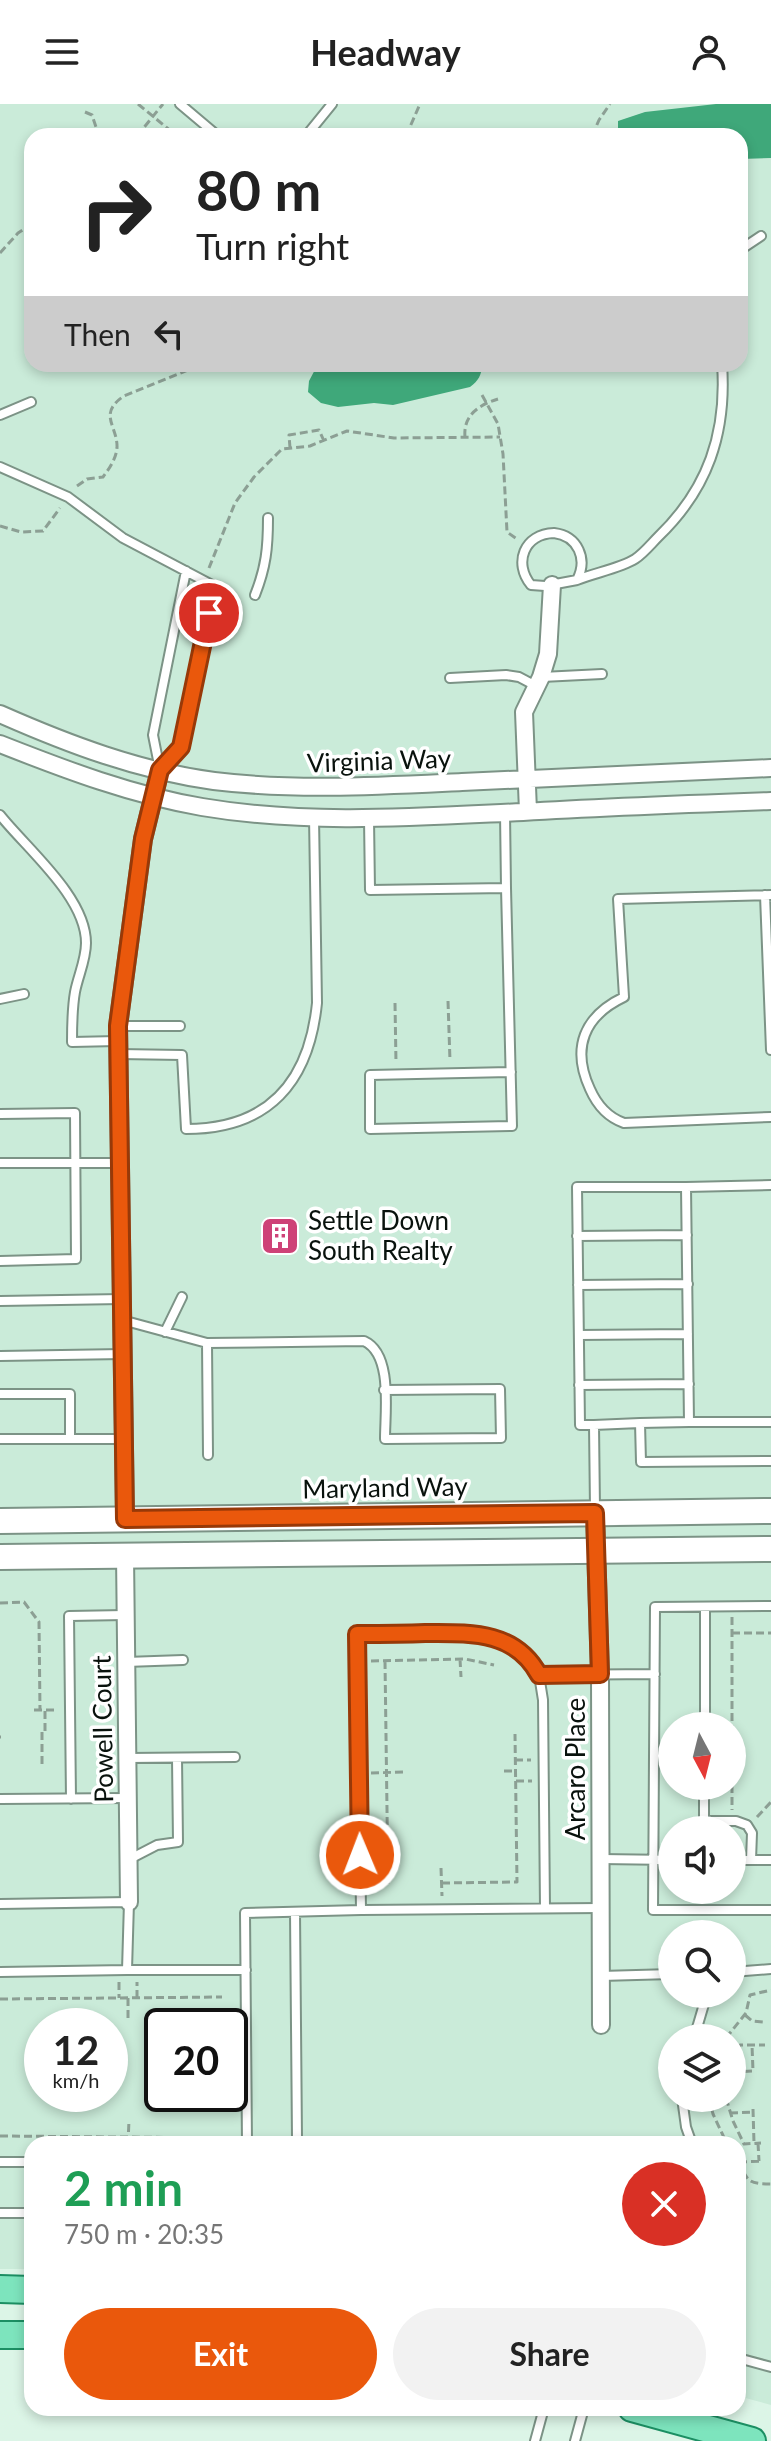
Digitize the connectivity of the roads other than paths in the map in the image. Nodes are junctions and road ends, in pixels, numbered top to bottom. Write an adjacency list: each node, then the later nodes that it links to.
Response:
1 (180, 104): 3 (lane)
2 (332, 104): 4 (lane)
3 (208, 128)
4 (312, 128)
5 (761, 236): 6 (lane)
6 (748, 245)
7 (722, 372): 13 (lane)
8 (31, 402): 9 (lane)
9 (0, 415)
10 (0, 467): 12 (lane)
11 (268, 518): 15 (lane)
12 (186, 571): 22 (lane); 22 (lane)
13 (577, 580): 14 (lane); 14 (lane)
14 (552, 585): 18 (street)
15 (255, 595)
16 (602, 674): 18 (lane)
17 (450, 678): 18 (lane)
18 (538, 681): 23 (street)
19 (0, 714): 22 (street, Virginia Way)
20 (0, 746): 24 (street, Virginia Way)
21 (771, 768): 23 (street, Virginia Way)
22 (160, 770): 23 (street, Virginia Way); 24 (street)
23 (526, 780): 26 (street)
24 (154, 797): 29 (street, Virginia Way); 36 (street)
25 (771, 801): 26 (street, Virginia Way)
26 (528, 811): 27 (street, Virginia Way)
27 (505, 813): 30 (street, Virginia Way); 31 (lane)
28 (0, 815): 36 (lane)
29 (314, 817): 30 (street, Virginia Way); 36 (lane)
30 (369, 819): 31 (lane)
31 (506, 888): 38 (lane)
32 (768, 895): 37 (lane); 40 (lane)
33 (24, 994): 34 (lane)
34 (0, 999)
35 (180, 1026): 36 (lane)
36 (119, 1041): 43 (street)
37 (771, 1050)
38 (511, 1072): 38 (lane)
39 (0, 1114): 42 (lane)
40 (771, 1117)
41 (0, 1163): 42 (lane)
42 (76, 1163): 43 (lane); 48 (lane)
43 (120, 1163): 52 (street)
44 (771, 1185): 45 (lane)
45 (686, 1187): 46 (lane); 47 (lane)
46 (687, 1235): 47 (lane); 49 (lane)
47 (577, 1236): 50 (lane)
48 (0, 1261)
49 (688, 1284): 50 (lane); 56 (lane)
50 (578, 1285): 57 (lane)
51 (182, 1297): 55 (lane)
52 (122, 1299): 53 (lane); 54 (street)
53 (0, 1301)
54 (122, 1319): 55 (lane); 59 (street)
55 (165, 1332): 58 (lane)
56 (688, 1334): 57 (lane); 61 (lane)
57 (579, 1335): 62 (lane)
58 (207, 1343): 63 (lane); 72 (lane)
59 (123, 1354): 60 (lane); 71 (street)
60 (0, 1356)
61 (689, 1384): 62 (lane); 65 (lane)
62 (579, 1385): 68 (lane)
63 (384, 1390): 63 (lane)
64 (0, 1394): 70 (lane)
65 (689, 1422): 66 (lane); 67 (lane)
66 (771, 1422)
67 (640, 1423): 68 (lane); 73 (lane)
68 (594, 1425): 75 (lane)
69 (0, 1439): 70 (lane)
70 (70, 1439): 71 (lane)
71 (123, 1439): 76 (street)
72 (208, 1455)
73 (771, 1461)
74 (771, 1511): 75 (main road, Maryland Way)
75 (595, 1513): 76 (main road, Maryland Way); 79 (street, Arcaro Place)
76 (125, 1519): 77 (main road, Maryland Way); 80 (main road)
77 (0, 1521)
78 (771, 1549): 79 (main road)
79 (598, 1551): 80 (main road); 87 (street, Arcaro Place)
80 (125, 1555): 81 (main road); 84 (street, Powell Court)
81 (0, 1557)
82 (771, 1606): 83 (lane)
83 (705, 1607): 88 (lane); 90 (lane)
84 (125, 1615): 86 (street, Powell Court); 96 (lane)
85 (183, 1660): 86 (lane)
86 (126, 1662): 92 (street, Powell Court)
87 (600, 1674): 88 (lane); 89 (lane); 98 (street, Arcaro Place)
88 (655, 1674): 100 (lane)
89 (539, 1675): 107 (lane); 109 (lane)
90 (705, 1712)
91 (235, 1757): 93 (lane)
92 (127, 1758): 93 (lane); 94 (street, Powell Court)
93 (177, 1758): 99 (lane)
94 (128, 1798): 96 (lane); 99 (street, Powell Court)
95 (0, 1799): 96 (lane)
96 (71, 1799)
97 (746, 1826): 103 (lane)
98 (600, 1859): 100 (lane); 108 (street, Arcaro Place)
99 (128, 1860): 105 (street, Powell Court)
100 (654, 1860): 101 (lane); 110 (lane)
101 (658, 1860)
102 (746, 1860): 103 (lane)
103 (751, 1860): 104 (lane)
104 (771, 1860)
105 (129, 1902): 106 (lane); 113 (lane)
106 (0, 1904)
107 (545, 1908): 108 (lane); 109 (lane)
108 (601, 1908): 118 (street, Arcaro Place)
109 (361, 1910): 111 (lane)
110 (771, 1910)
111 (295, 1912): 114 (lane); 122 (lane)
112 (771, 1969): 115 (lane)
113 (127, 1970): 114 (lane); 116 (lane)
114 (246, 1970): 121 (lane)
115 (746, 1971)
116 (0, 1972)
117 (658, 1974): 118 (lane)
118 (601, 1976): 119 (street, Arcaro Place)
119 (601, 2025)
120 (684, 2112): 123 (lane)
121 (247, 2136)
122 (297, 2136)
123 (689, 2136)
124 (0, 2162): 125 (lane)
125 (24, 2162)
126 (0, 2213): 127 (lane)
127 (24, 2213)
128 (0, 2289): 129 (main road)
129 (24, 2290)
130 (0, 2335): 131 (main road)
131 (24, 2335)
132 (746, 2360): 133 (lane)
133 (771, 2367)
134 (542, 2416): 137 (lane)
135 (582, 2416): 138 (lane)
136 (661, 2416): 139 (main road)
137 (535, 2441)
138 (575, 2441)
139 (752, 2441)

